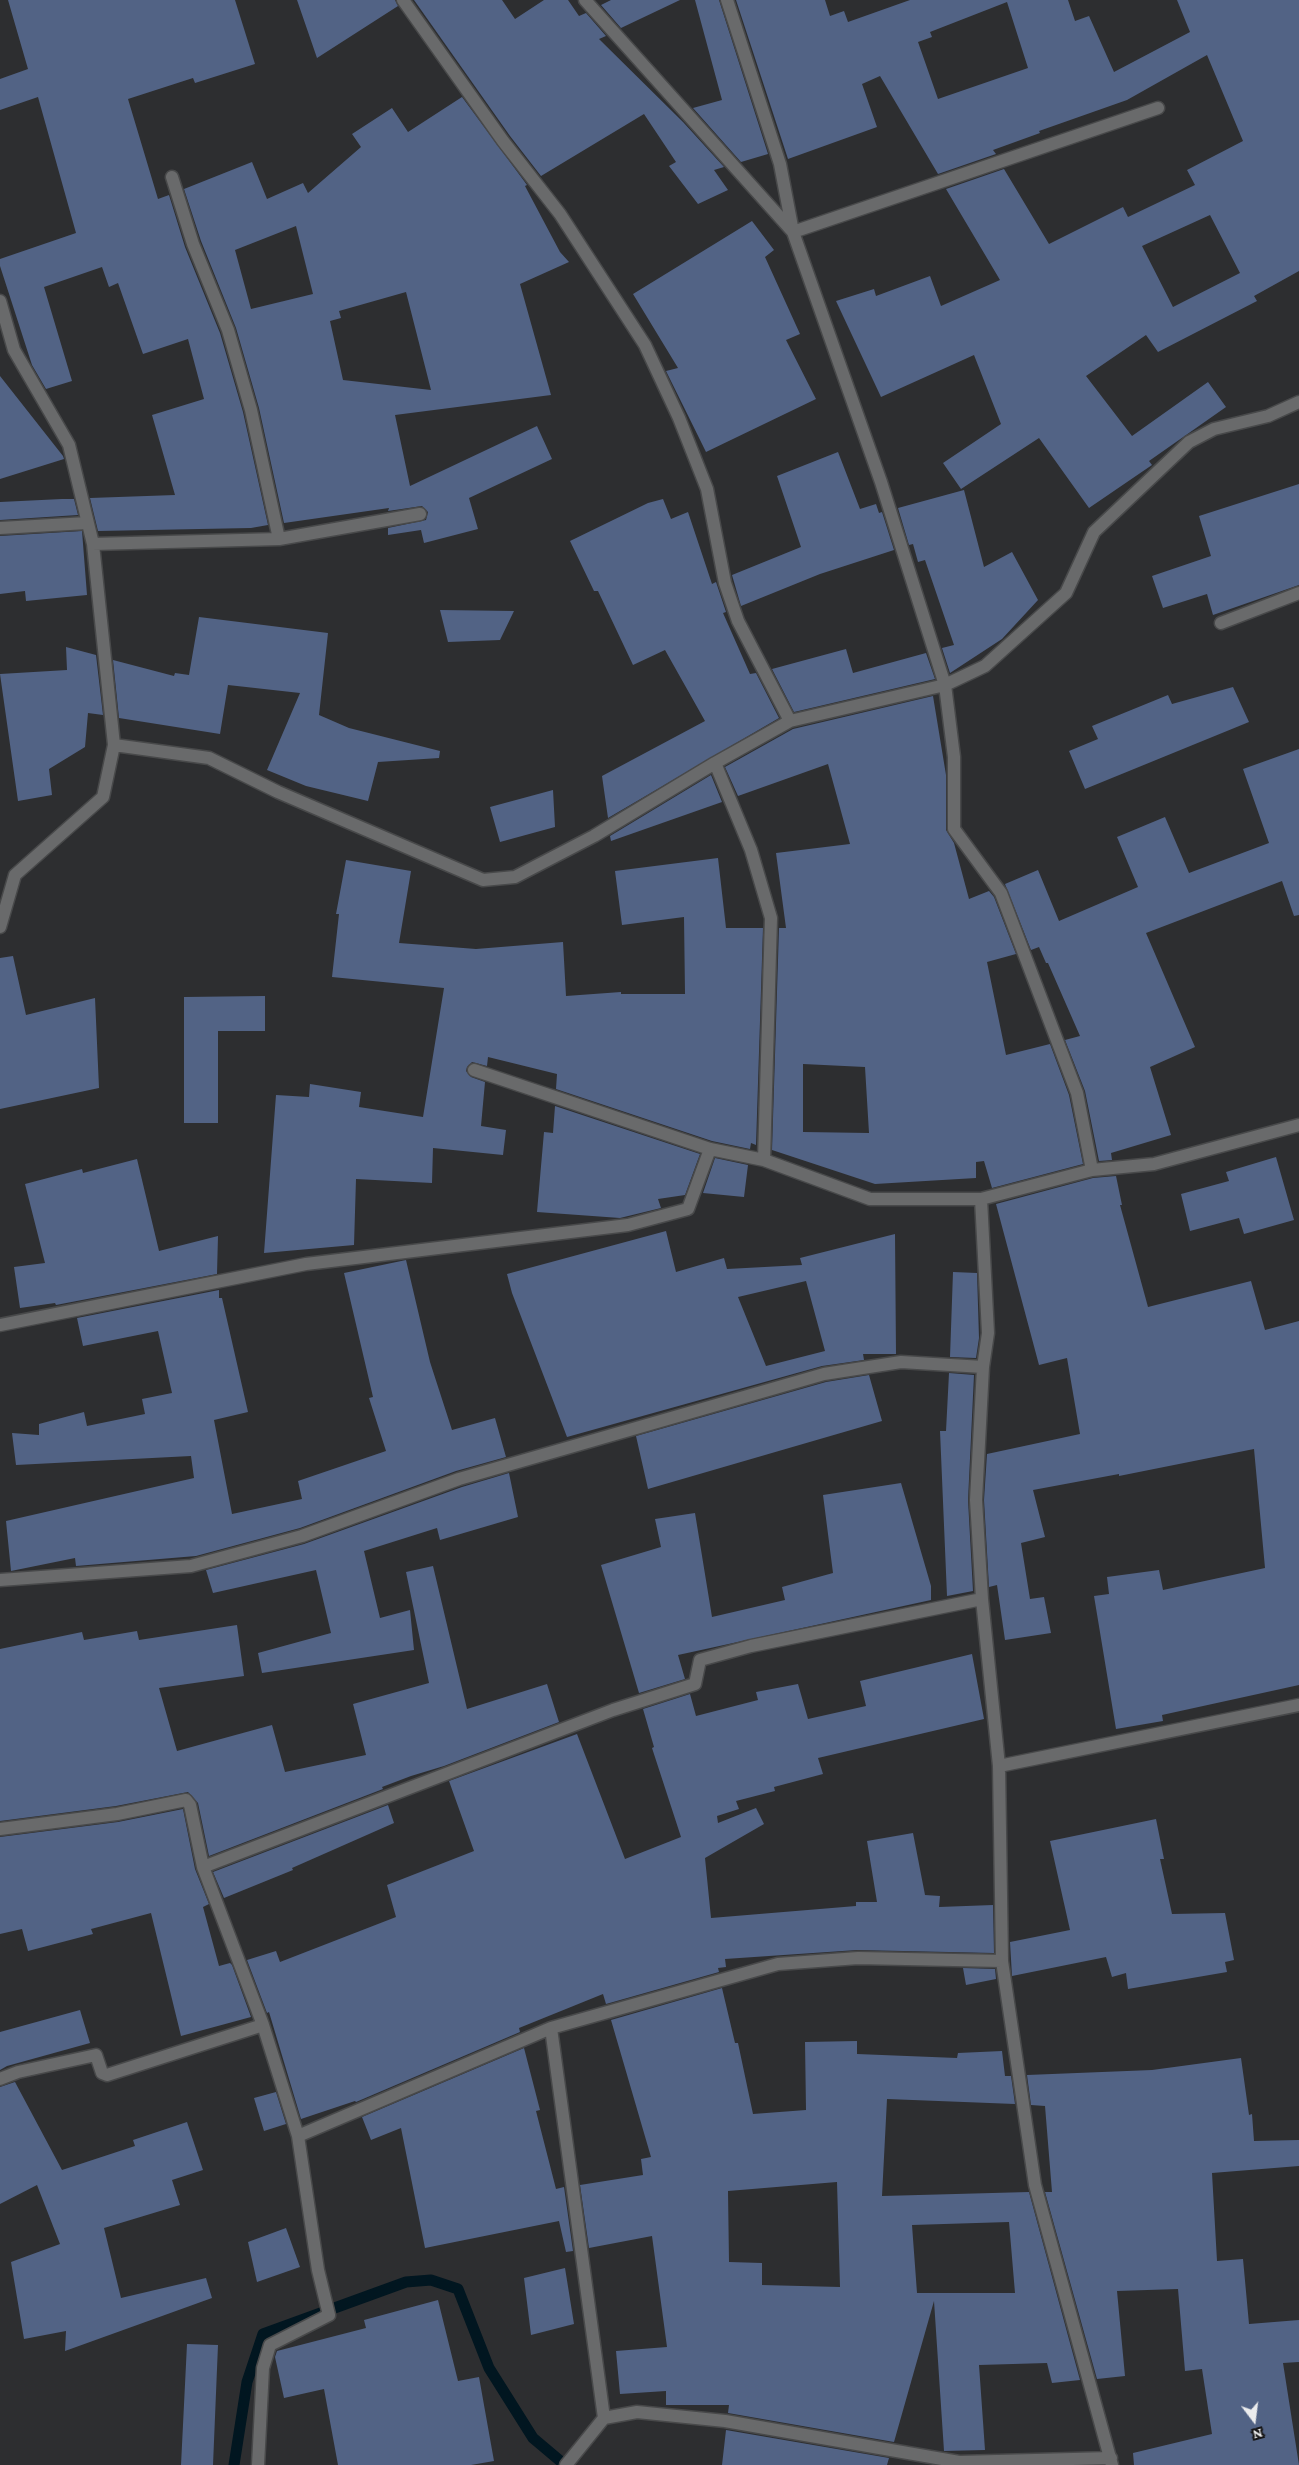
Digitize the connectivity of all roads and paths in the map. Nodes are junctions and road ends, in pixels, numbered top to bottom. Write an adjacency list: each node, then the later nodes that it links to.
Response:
1 (403, 0): 17 (street)
2 (585, 0): 6 (street)
3 (727, 0): 6 (street)
4 (1158, 108): 6 (street)
5 (172, 177): 12 (street)
6 (793, 232): 16 (street)
7 (0, 301): 10 (street)
8 (1299, 402): 16 (street)
9 (420, 514): 12 (street)
10 (88, 523): 11 (street); 13 (street)
11 (0, 528)
12 (279, 539): 13 (street)
13 (93, 544): 18 (street)
14 (1299, 594): 15 (street)
15 (1221, 623)
16 (945, 685): 17 (street); 25 (street)
17 (790, 721): 19 (street)
18 (114, 745): 19 (street); 20 (street)
19 (715, 763): 24 (street)
20 (0, 928)
21 (474, 1070): 23 (street)
22 (1299, 1125): 25 (street)
23 (710, 1149): 24 (street); 27 (street)
24 (764, 1160): 26 (street)
25 (1092, 1170): 26 (street)
26 (981, 1200): 28 (street)
27 (0, 1325)
28 (983, 1367): 29 (street); 30 (street)
29 (0, 1580)
30 (982, 1599): 32 (street); 34 (street)
31 (1299, 1705): 32 (street)
32 (999, 1766): 35 (street)
33 (0, 1829): 34 (street)
34 (203, 1867): 36 (street)
35 (1002, 1961): 37 (street); 41 (street)
36 (263, 2025): 38 (street); 39 (street)
37 (550, 2028): 39 (street); 40 (street)
38 (0, 2079)
39 (298, 2136): 42 (street)
40 (604, 2418): 41 (street); 43 (street)
41 (1111, 2462)
42 (258, 2465)
43 (566, 2465)

